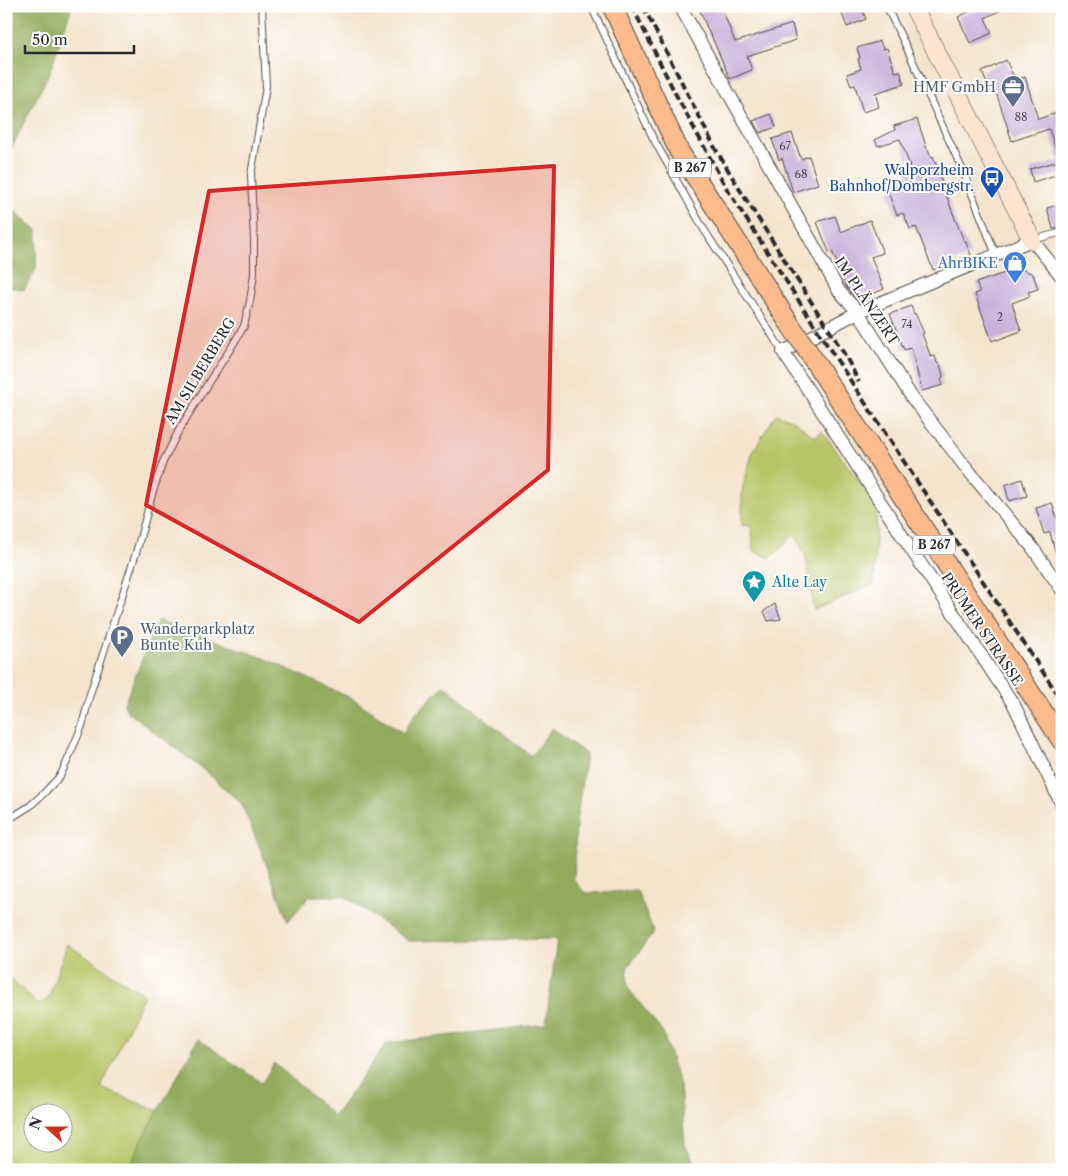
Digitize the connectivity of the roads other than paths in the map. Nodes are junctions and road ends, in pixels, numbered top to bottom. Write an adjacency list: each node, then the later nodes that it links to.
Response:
1 (262, 6): 16 (lane, AM SILBERBERG)
2 (591, 6): 12 (lane)
3 (612, 6): 14 (main road, B 267, bridge)
4 (680, 6): 11 (street, IM PLÄNZERT)
5 (886, 6): 9 (lane)
6 (913, 6): 8 (street)
7 (1062, 232): 8 (lane)
8 (1032, 240): 9 (street); 10 (street)
9 (996, 255): 11 (street)
10 (1062, 277)
11 (858, 312): 12 (street); 13 (street, IM PLÄNZERT)
12 (783, 352): 15 (street, PRÜMER STRASSE)
13 (1062, 590)
14 (1062, 741)
15 (1062, 805)
16 (6, 820)

